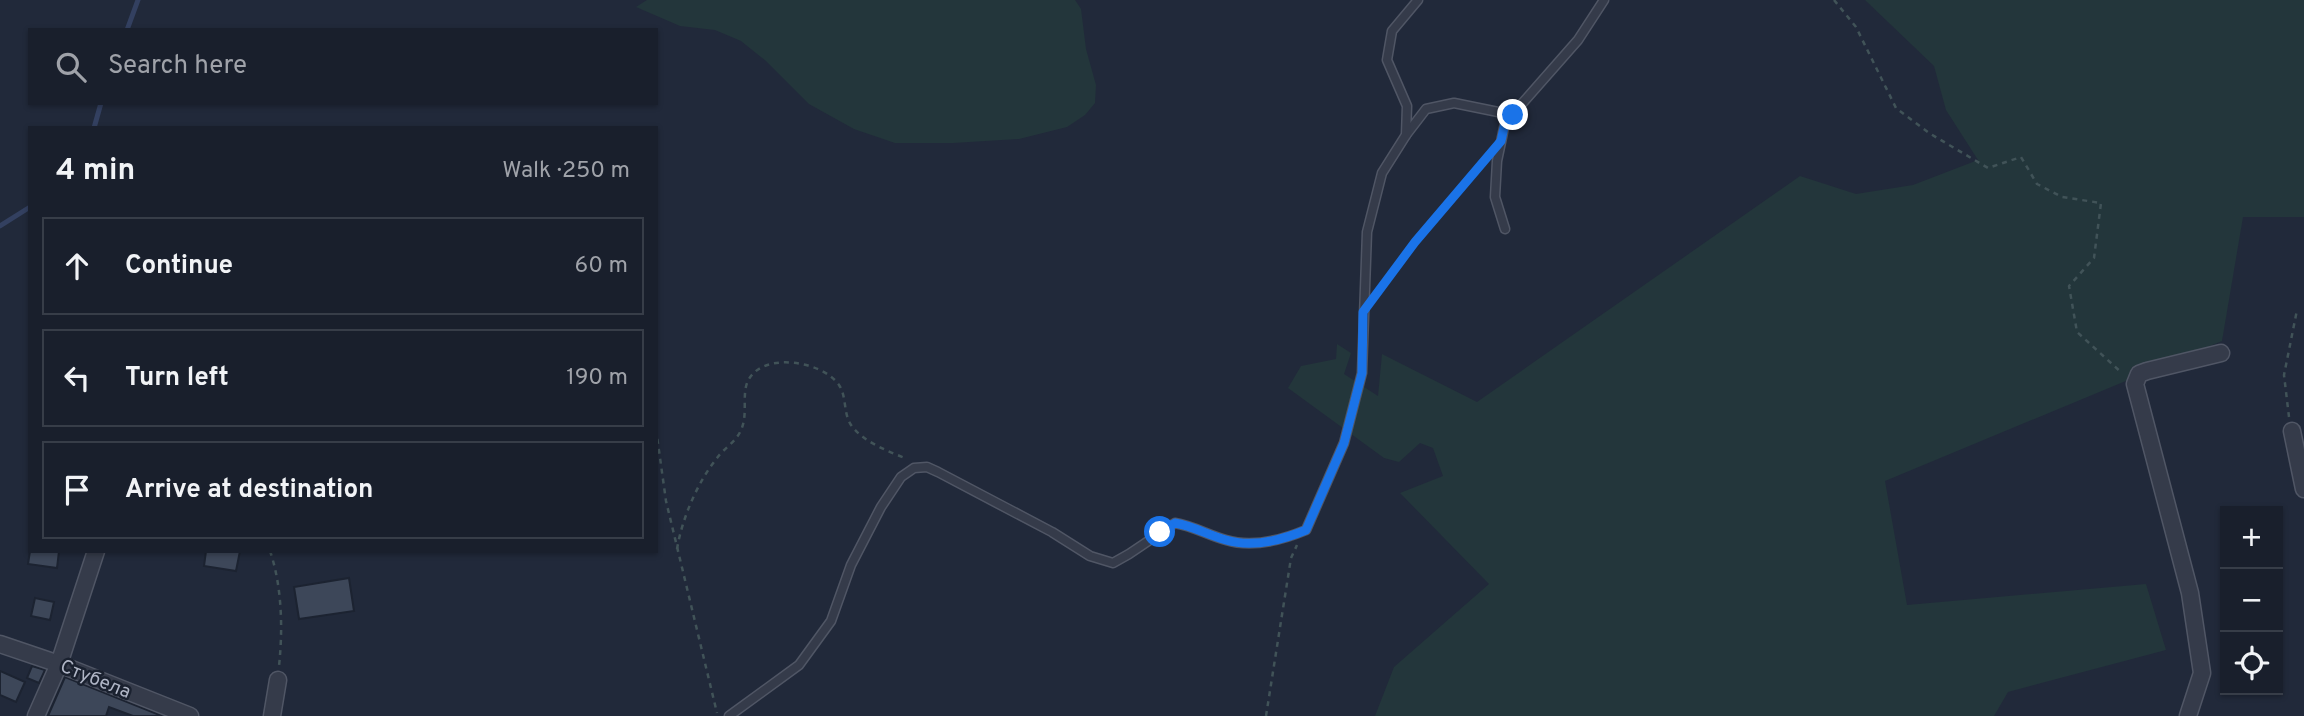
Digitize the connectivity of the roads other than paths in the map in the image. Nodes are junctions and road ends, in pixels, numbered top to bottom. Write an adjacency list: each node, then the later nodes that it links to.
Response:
1 (1418, 0): 4 (lane)
2 (1604, 0): 3 (lane)
3 (1513, 115): 4 (lane); 5 (lane)
4 (1406, 135): 17 (lane)
5 (1505, 229)
6 (2221, 353): 18 (street)
7 (2292, 431): 8 (street)
8 (2300, 459): 9 (street)
9 (2304, 489)
10 (95, 553): 12 (street)
11 (0, 644): 12 (street, Стубела)
12 (59, 663): 14 (street); 15 (street, Стубела)
13 (278, 680): 16 (street)
14 (36, 716)
15 (190, 716)
16 (272, 716)
17 (729, 716)
18 (2188, 716)

